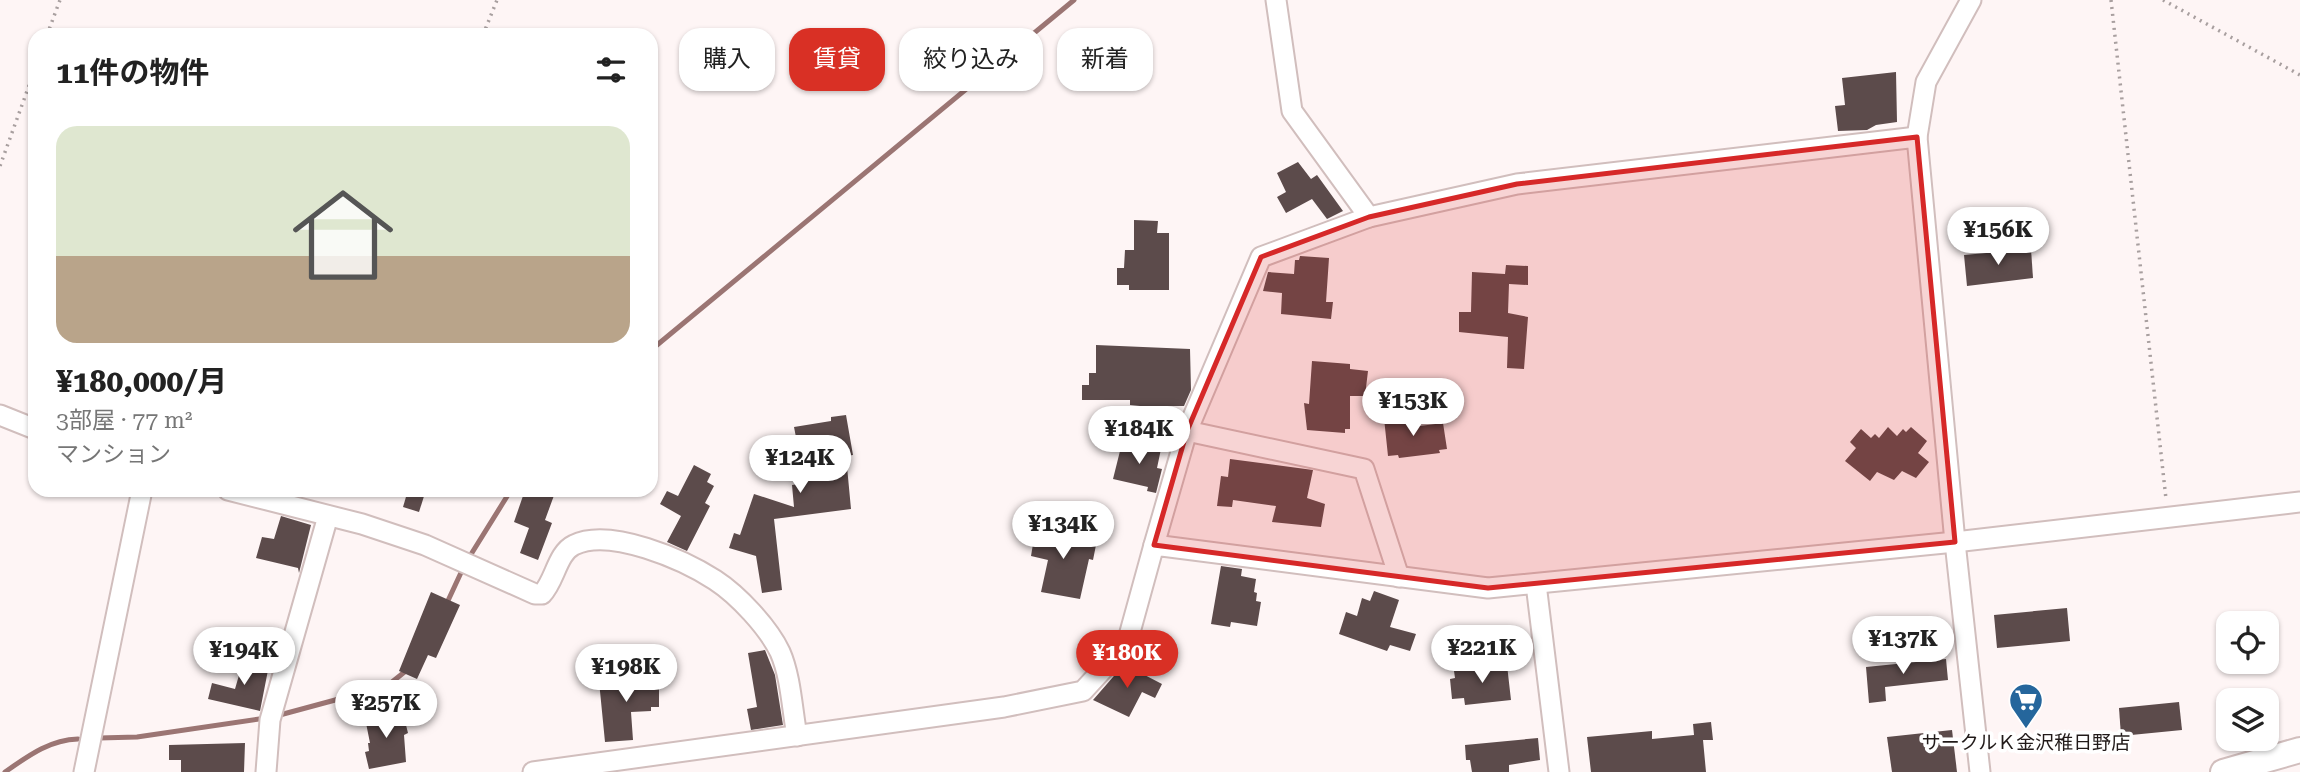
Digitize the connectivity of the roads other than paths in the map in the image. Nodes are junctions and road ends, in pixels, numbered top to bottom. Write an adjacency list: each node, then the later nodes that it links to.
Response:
1 (1276, 0): 4 (street)
2 (1971, 0): 3 (street)
3 (1917, 137): 4 (street); 12 (street)
4 (1369, 217): 7 (street)
5 (0, 415): 6 (street)
6 (28, 426)
7 (1187, 431): 13 (street); 14 (street)
8 (141, 497): 18 (street)
9 (255, 497): 11 (street)
10 (2300, 502): 12 (street)
11 (328, 516): 16 (street); 19 (street)
12 (1955, 542): 15 (street); 22 (street)
13 (1154, 545): 14 (street); 16 (street)
14 (1399, 576): 15 (street)
15 (1536, 584): 21 (street)
16 (797, 736): 20 (street)
17 (2300, 750): 23 (main road)
18 (84, 772)
19 (266, 772)
20 (533, 772)
21 (1559, 772)
22 (1980, 772)
23 (2223, 772)

